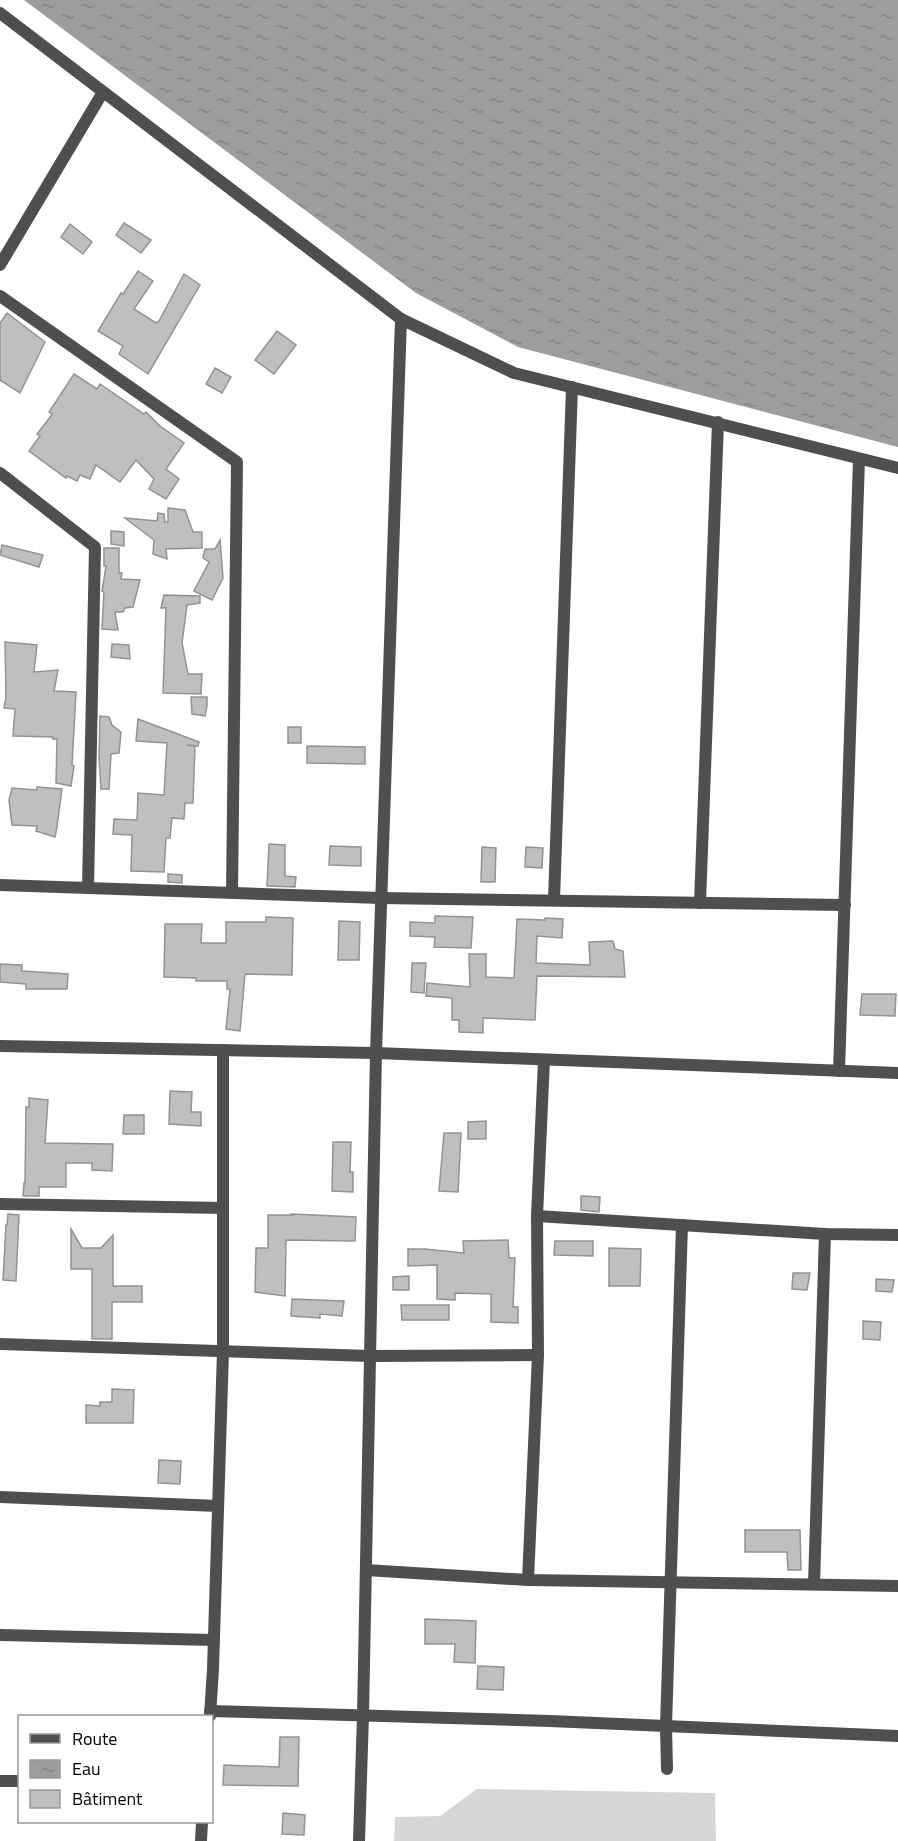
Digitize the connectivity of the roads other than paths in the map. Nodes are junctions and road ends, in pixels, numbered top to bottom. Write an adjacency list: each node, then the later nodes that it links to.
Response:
1 (0, 13): 2 (street)
2 (103, 92): 3 (street); 5 (street)
3 (0, 265)
4 (0, 296): 13 (street)
5 (401, 319): 6 (street); 14 (street)
6 (572, 387): 7 (street); 15 (street)
7 (718, 422): 8 (street); 16 (street)
8 (859, 459): 9 (street); 17 (street)
9 (898, 468)
10 (0, 473): 12 (street)
11 (0, 885): 12 (street)
12 (88, 888): 13 (street)
13 (232, 893): 14 (street)
14 (381, 898): 15 (street); 20 (street)
15 (554, 900): 16 (street)
16 (700, 903): 17 (street)
17 (845, 905): 22 (street)
18 (0, 1046): 19 (street)
19 (223, 1050): 20 (street); 25 (street)
20 (376, 1053): 21 (street); 33 (street)
21 (544, 1060): 22 (street); 26 (street)
22 (839, 1071): 23 (street)
23 (898, 1073)
24 (0, 1204): 25 (street)
25 (223, 1208): 31 (street)
26 (537, 1216): 27 (street); 32 (street)
27 (682, 1225): 28 (street); 38 (street)
28 (825, 1234): 29 (street); 39 (street)
29 (898, 1235)
30 (0, 1344): 31 (street)
31 (223, 1351): 33 (street); 35 (street)
32 (538, 1355): 33 (street); 37 (street)
33 (370, 1356): 36 (street)
34 (0, 1497): 35 (street)
35 (218, 1506): 42 (street)
36 (366, 1570): 37 (street); 44 (street)
37 (528, 1580): 38 (street)
38 (672, 1583): 39 (street); 45 (street)
39 (814, 1584): 40 (street)
40 (898, 1586)
41 (0, 1635): 42 (street)
42 (214, 1640): 43 (street)
43 (210, 1714): 44 (street)
44 (363, 1715): 45 (street); 52 (street)
45 (666, 1726): 46 (street); 47 (street)
46 (898, 1736)
47 (667, 1769)
48 (0, 1781): 49 (street)
49 (18, 1781)
50 (202, 1823): 51 (street)
51 (201, 1841)
52 (359, 1841)

